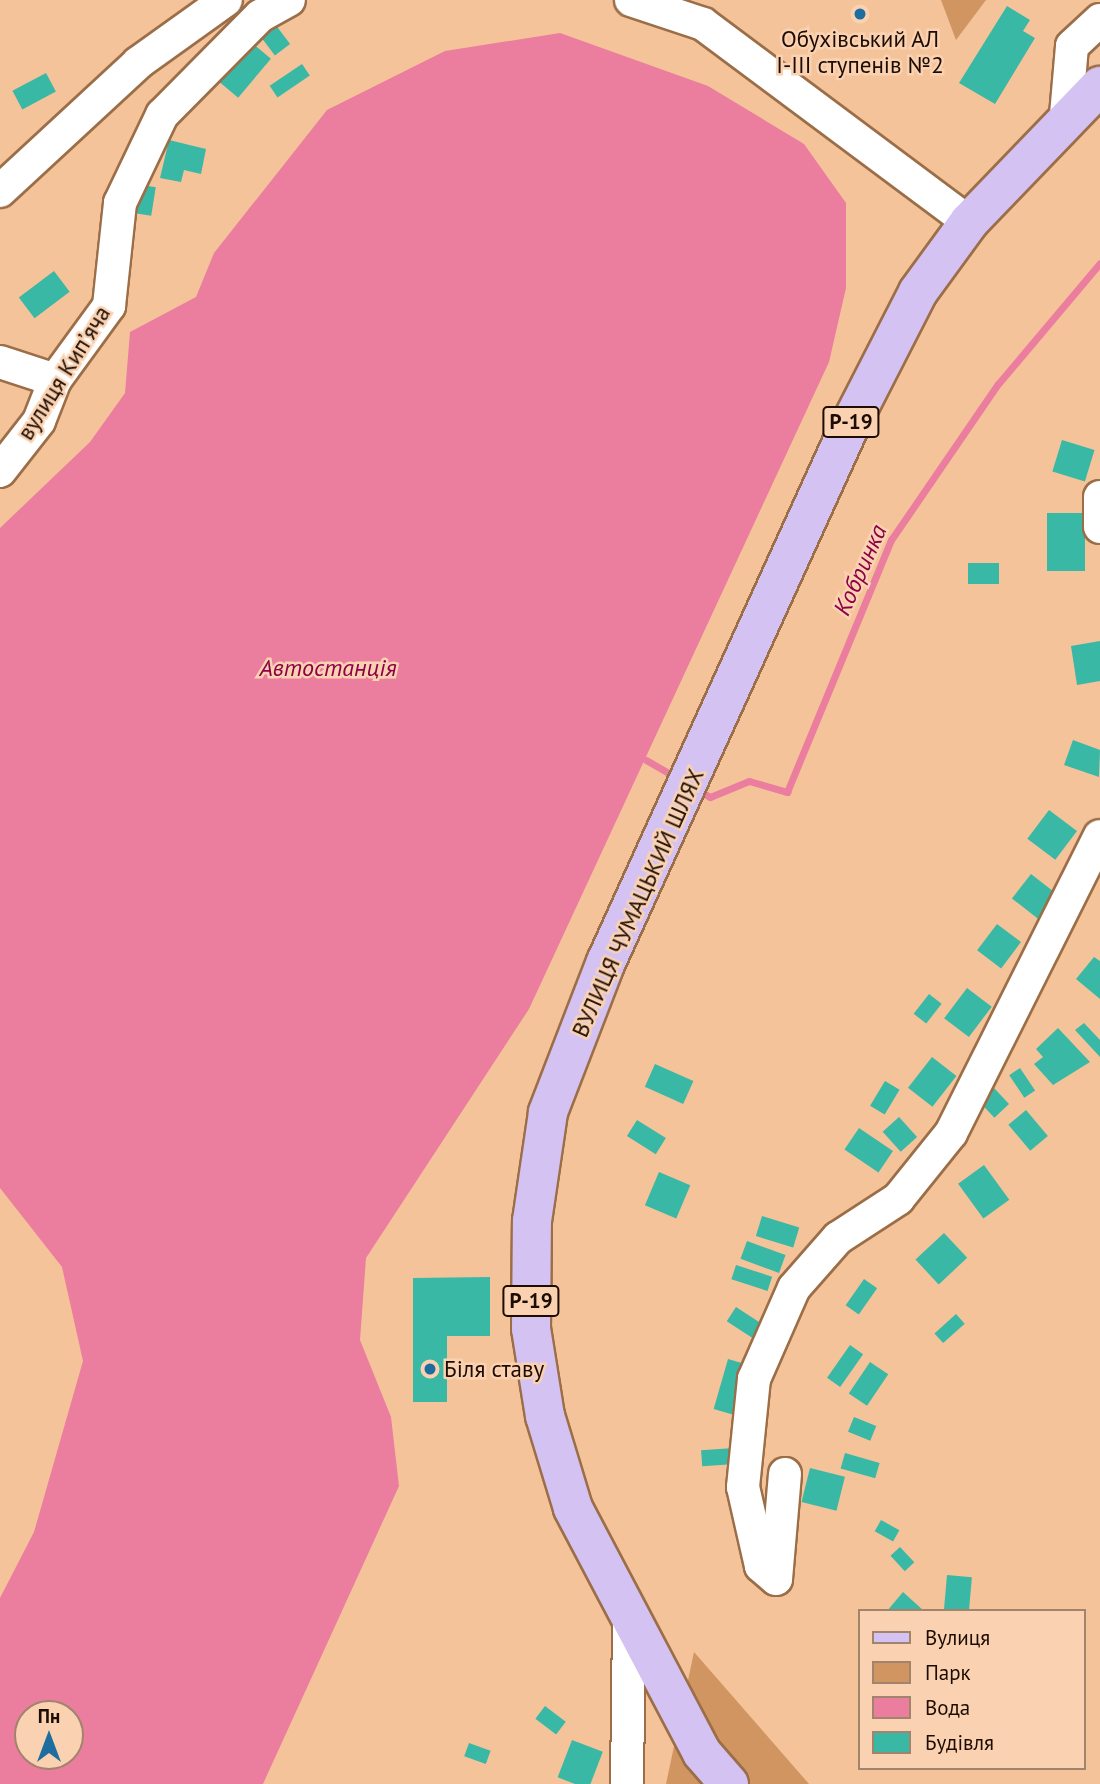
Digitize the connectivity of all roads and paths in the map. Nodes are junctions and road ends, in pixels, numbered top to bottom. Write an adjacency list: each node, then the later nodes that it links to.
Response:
1 (226, 0): 7 (street)
2 (289, 0): 10 (street, вулиця Кипʼяча)
3 (631, 0): 8 (street)
4 (1100, 20): 6 (street)
5 (1100, 86): 6 (main road, ВУЛИЦЯ ЧУМАЦЬКИЙ ШЛЯХ / Р-19)
6 (1066, 115): 8 (main road, ВУЛИЦЯ ЧУМАЦЬКИЙ ШЛЯХ / Р-19)
7 (0, 191)
8 (969, 222): 16 (main road, ВУЛИЦЯ ЧУМАЦЬКИЙ ШЛЯХ / Р-19)
9 (0, 362): 10 (street)
10 (55, 380): 11 (street, вулиця Кипʼяча)
11 (0, 471)
12 (1100, 497): 13 (street)
13 (1100, 527)
14 (1100, 835): 15 (street)
15 (785, 1474)
16 (629, 1618): 17 (street); 18 (main road, ВУЛИЦЯ ЧУМАЦЬКИЙ ШЛЯХ / Р-19)
17 (627, 1784)
18 (729, 1784)

